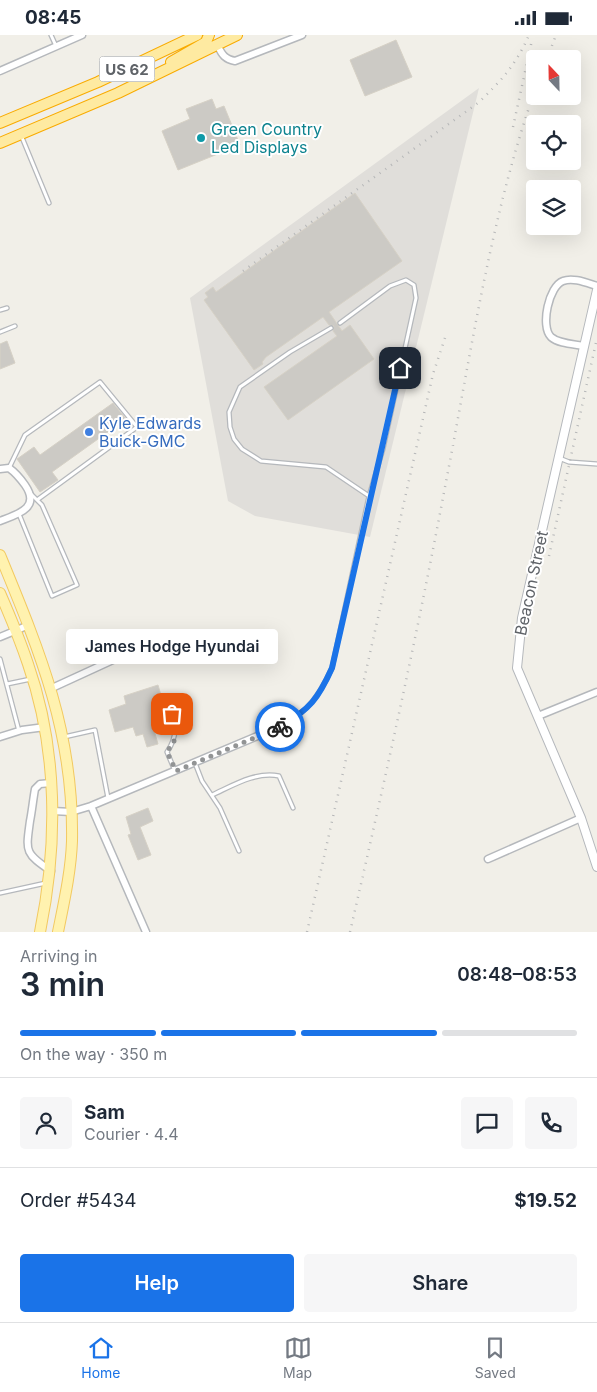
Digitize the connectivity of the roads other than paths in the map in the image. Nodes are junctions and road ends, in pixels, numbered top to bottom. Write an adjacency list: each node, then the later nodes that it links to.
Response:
1 (51, 35): 9 (lane)
2 (82, 35): 9 (street)
3 (197, 35): 12 (highway, US 62)
4 (209, 35): 11 (highway)
5 (220, 35): 8 (highway)
6 (237, 35): 8 (highway, US 62)
7 (302, 35): 8 (street)
8 (218, 46): 11 (highway, US 62)
9 (56, 47): 10 (street)
10 (0, 71)
11 (139, 83): 13 (highway, US 62)
12 (0, 123)
13 (20, 134): 14 (highway, US 62); 15 (lane)
14 (0, 143)
15 (49, 203)
16 (597, 288): 23 (street, Beacon Street); 23 (street)
17 (7, 308): 18 (lane)
18 (0, 310)
19 (340, 323): 29 (lane)
20 (15, 326): 22 (lane)
21 (331, 328): 29 (lane)
22 (0, 332)
23 (584, 346): 24 (street, Beacon Street)
24 (558, 458): 25 (lane); 45 (street, Beacon Street)
25 (597, 464)
26 (9, 468): 27 (street); 28 (street); 30 (lane)
27 (0, 469)
28 (30, 493): 30 (lane); 31 (street)
29 (369, 496): 48 (lane)
30 (37, 500): 31 (lane)
31 (18, 514): 32 (street)
32 (0, 521)
33 (0, 555): 35 (main road)
34 (0, 593): 36 (main road)
35 (29, 625): 36 (street); 42 (main road)
36 (16, 631): 37 (street); 40 (main road)
37 (0, 637)
38 (126, 654): 42 (street)
39 (0, 659): 41 (lane)
40 (32, 679): 41 (lane); 46 (main road)
41 (8, 684): 47 (lane)
42 (52, 688): 50 (main road)
43 (597, 692): 45 (street)
44 (170, 703): 52 (lane)
45 (538, 716): 60 (street, Beacon Street)
46 (45, 727): 47 (street); 53 (main road)
47 (20, 732): 49 (street)
48 (267, 732): 51 (street)
49 (0, 737)
50 (63, 737): 55 (lane); 59 (main road)
51 (195, 763): 52 (street); 54 (lane)
52 (176, 771): 55 (street)
53 (51, 783): 58 (main road); 64 (street)
54 (212, 795): 57 (lane); 61 (lane)
55 (109, 799): 56 (street)
56 (91, 806): 59 (street); 69 (street)
57 (293, 808)
58 (53, 811): 59 (street); 64 (main road)
59 (71, 812): 68 (main road)
60 (581, 818): 62 (street); 63 (street, Beacon Street)
61 (239, 851)
62 (488, 859)
63 (597, 867)
64 (51, 871): 65 (main road)
65 (49, 882): 66 (lane); 67 (main road)
66 (0, 893)
67 (40, 932)
68 (58, 932)
69 (146, 932)

